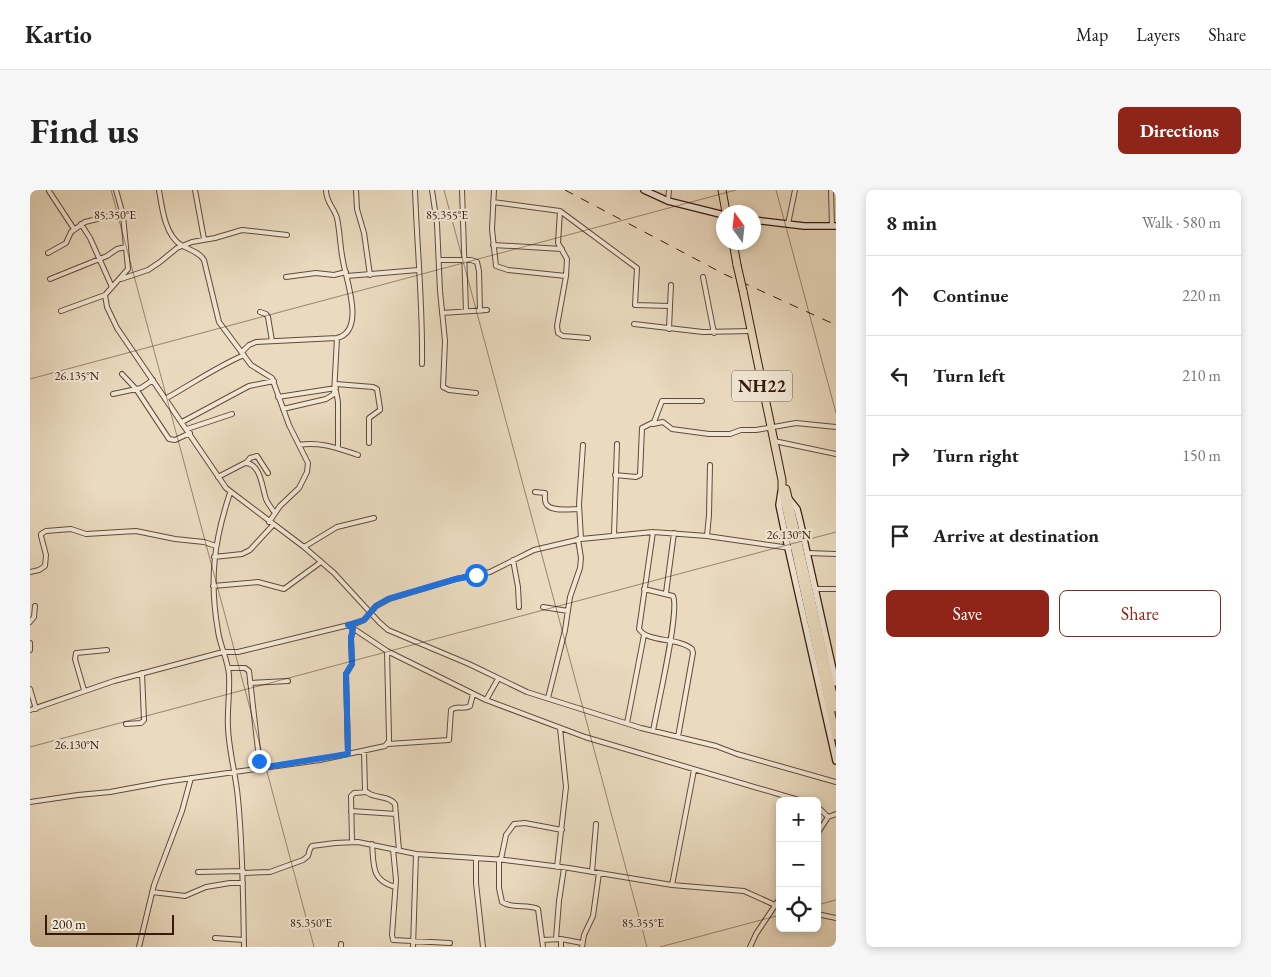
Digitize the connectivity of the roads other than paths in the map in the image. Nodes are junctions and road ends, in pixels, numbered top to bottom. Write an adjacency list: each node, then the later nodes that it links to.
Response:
1 (116, 190): 20 (street)
2 (159, 190): 29 (street)
3 (195, 190): 28 (street)
4 (326, 190): 39 (street)
5 (356, 190): 40 (street)
6 (415, 190): 38 (street)
7 (432, 190): 36 (street)
8 (462, 190): 37 (street)
9 (494, 190): 17 (street)
10 (644, 190): 16 (street)
11 (669, 190): 16 (street)
12 (722, 190): 18 (highway)
13 (795, 190): 24 (street)
14 (831, 190): 25 (street)
15 (49, 191): 26 (street)
16 (668, 201): 21 (street)
17 (493, 202): 19 (street); 30 (street)
18 (725, 205)
19 (560, 211): 32 (street); 49 (street)
20 (122, 213): 23 (street); 31 (street)
21 (716, 213)
22 (761, 221): 24 (street)
23 (81, 224): 26 (street); 35 (street)
24 (788, 224): 25 (street)
25 (834, 226)
26 (74, 229): 34 (street)
27 (287, 235): 28 (street)
28 (204, 239): 29 (street)
29 (182, 245): 45 (street); 63 (street)
30 (493, 245): 32 (street); 41 (street)
31 (126, 247): 35 (street); 45 (street)
32 (562, 249): 41 (street)
33 (735, 250): 58 (highway, NH22, bridge)
34 (48, 253)
35 (98, 259): 44 (street); 47 (street)
36 (439, 260): 37 (street); 55 (street)
37 (464, 260): 52 (street); 54 (street)
38 (418, 270): 40 (street); 64 (street)
39 (346, 274): 40 (street); 42 (street); 60 (street)
40 (370, 275)
41 (566, 276): 61 (street)
42 (286, 277)
43 (703, 277): 59 (street)
44 (50, 279)
45 (121, 279): 47 (street)
46 (671, 285): 49 (street)
47 (112, 287): 48 (street)
48 (105, 295): 51 (street); 66 (street)
49 (670, 306): 57 (street)
50 (487, 310): 52 (street)
51 (61, 311)
52 (480, 311): 54 (street)
53 (260, 312): 62 (street)
54 (466, 312): 55 (street)
55 (442, 313): 70 (street)
56 (634, 324): 57 (street)
57 (669, 329): 59 (street)
58 (751, 331): 59 (street); 79 (highway, NH22)
59 (714, 333)
60 (337, 338): 62 (street); 68 (street)
61 (588, 338)
62 (272, 341): 63 (street)
63 (243, 354): 67 (street); 73 (street)
64 (422, 364)
65 (122, 374): 69 (street)
66 (153, 380): 69 (street); 73 (street)
67 (274, 381): 72 (street); 77 (street)
68 (336, 388): 72 (street); 75 (street); 83 (street); 87 (street)
69 (136, 389): 71 (street); 81 (street)
70 (476, 393)
71 (112, 394)
72 (278, 397): 75 (street)
73 (166, 399): 77 (street)
74 (702, 401): 78 (street)
75 (283, 409): 85 (street)
76 (232, 414): 81 (street)
77 (182, 422): 81 (street)
78 (653, 424): 79 (street); 93 (street)
79 (771, 426): 80 (street); 82 (highway, NH22)
80 (836, 427)
81 (189, 431): 94 (street)
82 (774, 441): 88 (street); 95 (highway, NH22)
83 (369, 443)
84 (617, 444): 93 (street)
85 (299, 445): 87 (street); 100 (street)
86 (583, 445): 99 (street)
87 (338, 448): 89 (street)
88 (836, 454)
89 (358, 455)
90 (246, 462): 92 (street); 94 (street); 100 (street)
91 (710, 465): 106 (street)
92 (268, 473)
93 (616, 475): 105 (street)
94 (218, 477): 97 (street)
95 (782, 480): 98 (highway, NH22); 110 (highway, NH22)
96 (535, 492): 99 (street)
97 (230, 493): 102 (street); 108 (street)
98 (789, 499): 110 (highway, NH22); 111 (street, NH22)
99 (579, 509): 107 (street)
100 (275, 513): 102 (street)
101 (374, 518): 109 (street)
102 (271, 523): 109 (street); 113 (street)
103 (653, 532): 104 (street); 105 (street); 119 (street)
104 (674, 533): 106 (street); 122 (street)
105 (614, 535): 107 (street)
106 (707, 536): 110 (street)
107 (580, 539): 114 (street); 126 (street)
108 (216, 546): 113 (street); 116 (street)
109 (304, 547): 115 (street)
110 (794, 548): 117 (highway, NH22); 117 (street, NH22)
111 (807, 553): 112 (street); 121 (street, NH22)
112 (836, 554)
113 (214, 557): 118 (street)
114 (513, 560): 124 (street); 127 (street)
115 (322, 562): 118 (street); 127 (street)
116 (30, 572)
117 (800, 574): 149 (highway, NH22); 156 (highway, NH22); 161 (street, NH22)
118 (213, 586): 137 (street)
119 (644, 589): 122 (street); 131 (street)
120 (836, 589): 121 (street)
121 (815, 590): 143 (street, NH22)
122 (666, 593): 132 (street)
123 (35, 606): 128 (street)
124 (520, 607)
125 (543, 607): 126 (street)
126 (568, 611): 147 (street)
127 (370, 613): 129 (street); 140 (street)
128 (30, 622)
129 (348, 625): 130 (street); 137 (street)
130 (353, 629): 136 (street); 160 (street)
131 (644, 635): 132 (street); 152 (street)
132 (670, 641): 155 (street); 157 (street)
133 (30, 642): 134 (street)
134 (30, 650)
135 (107, 650): 145 (street)
136 (387, 651): 146 (street); 158 (street)
137 (223, 652): 138 (street); 139 (street)
138 (228, 668): 142 (street); 164 (street)
139 (142, 673): 145 (street); 153 (street)
140 (498, 679): 147 (street); 148 (street)
141 (288, 681): 142 (street)
142 (250, 683): 162 (street)
143 (836, 683)
144 (30, 690): 150 (street)
145 (84, 690): 150 (street)
146 (473, 694): 148 (street); 158 (street)
147 (548, 698): 152 (street)
148 (486, 700): 154 (street)
149 (836, 708)
150 (36, 709): 151 (street)
151 (30, 710)
152 (627, 723): 155 (street)
153 (126, 724)
154 (560, 728): 163 (street); 177 (street)
155 (653, 731): 157 (street)
156 (836, 736)
157 (678, 737): 166 (street)
158 (388, 744): 159 (street)
159 (364, 751): 160 (street); 167 (street)
160 (348, 754): 162 (street)
161 (836, 761)
162 (260, 768): 164 (street)
163 (694, 770): 168 (street); 192 (street)
164 (235, 772): 165 (street); 188 (street)
165 (191, 778): 169 (street); 194 (street)
166 (836, 782)
167 (367, 792): 171 (street); 172 (street)
168 (788, 797)
169 (30, 802)
170 (821, 810): 174 (street)
171 (351, 811): 172 (street); 178 (street)
172 (396, 814): 181 (street)
173 (836, 814): 174 (street)
174 (828, 817): 176 (street)
175 (596, 824): 189 (street)
176 (821, 828)
177 (562, 830): 184 (street); 185 (street)
178 (352, 842): 179 (street); 188 (street)
179 (372, 844): 180 (street); 193 (street)
180 (393, 849): 181 (street); 193 (street)
181 (399, 850): 182 (street)
182 (416, 854): 183 (street); 203 (street)
183 (476, 858): 184 (street); 209 (street)
184 (500, 859): 185 (street); 202 (street)
185 (557, 867): 186 (street)
186 (564, 868): 189 (street); 200 (street)
187 (198, 872): 188 (street)
188 (243, 872): 191 (street)
189 (592, 872): 190 (street)
190 (599, 873): 192 (street); 205 (street)
191 (243, 883): 194 (street); 201 (street)
192 (672, 886): 195 (street)
193 (395, 888): 203 (street)
194 (152, 892): 206 (street)
195 (776, 901)
196 (776, 905): 212 (street)
197 (821, 915): 198 (street)
198 (836, 918)
199 (215, 938): 201 (street)
200 (558, 939): 202 (street); 205 (street); 211 (street)
201 (244, 940): 207 (street)
202 (542, 940): 210 (street)
203 (414, 941): 204 (street); 208 (street)
204 (450, 943)
205 (582, 945)
206 (139, 947)
207 (244, 947)
208 (413, 947)
209 (483, 947)
210 (543, 947)
211 (561, 947)
212 (750, 947)

